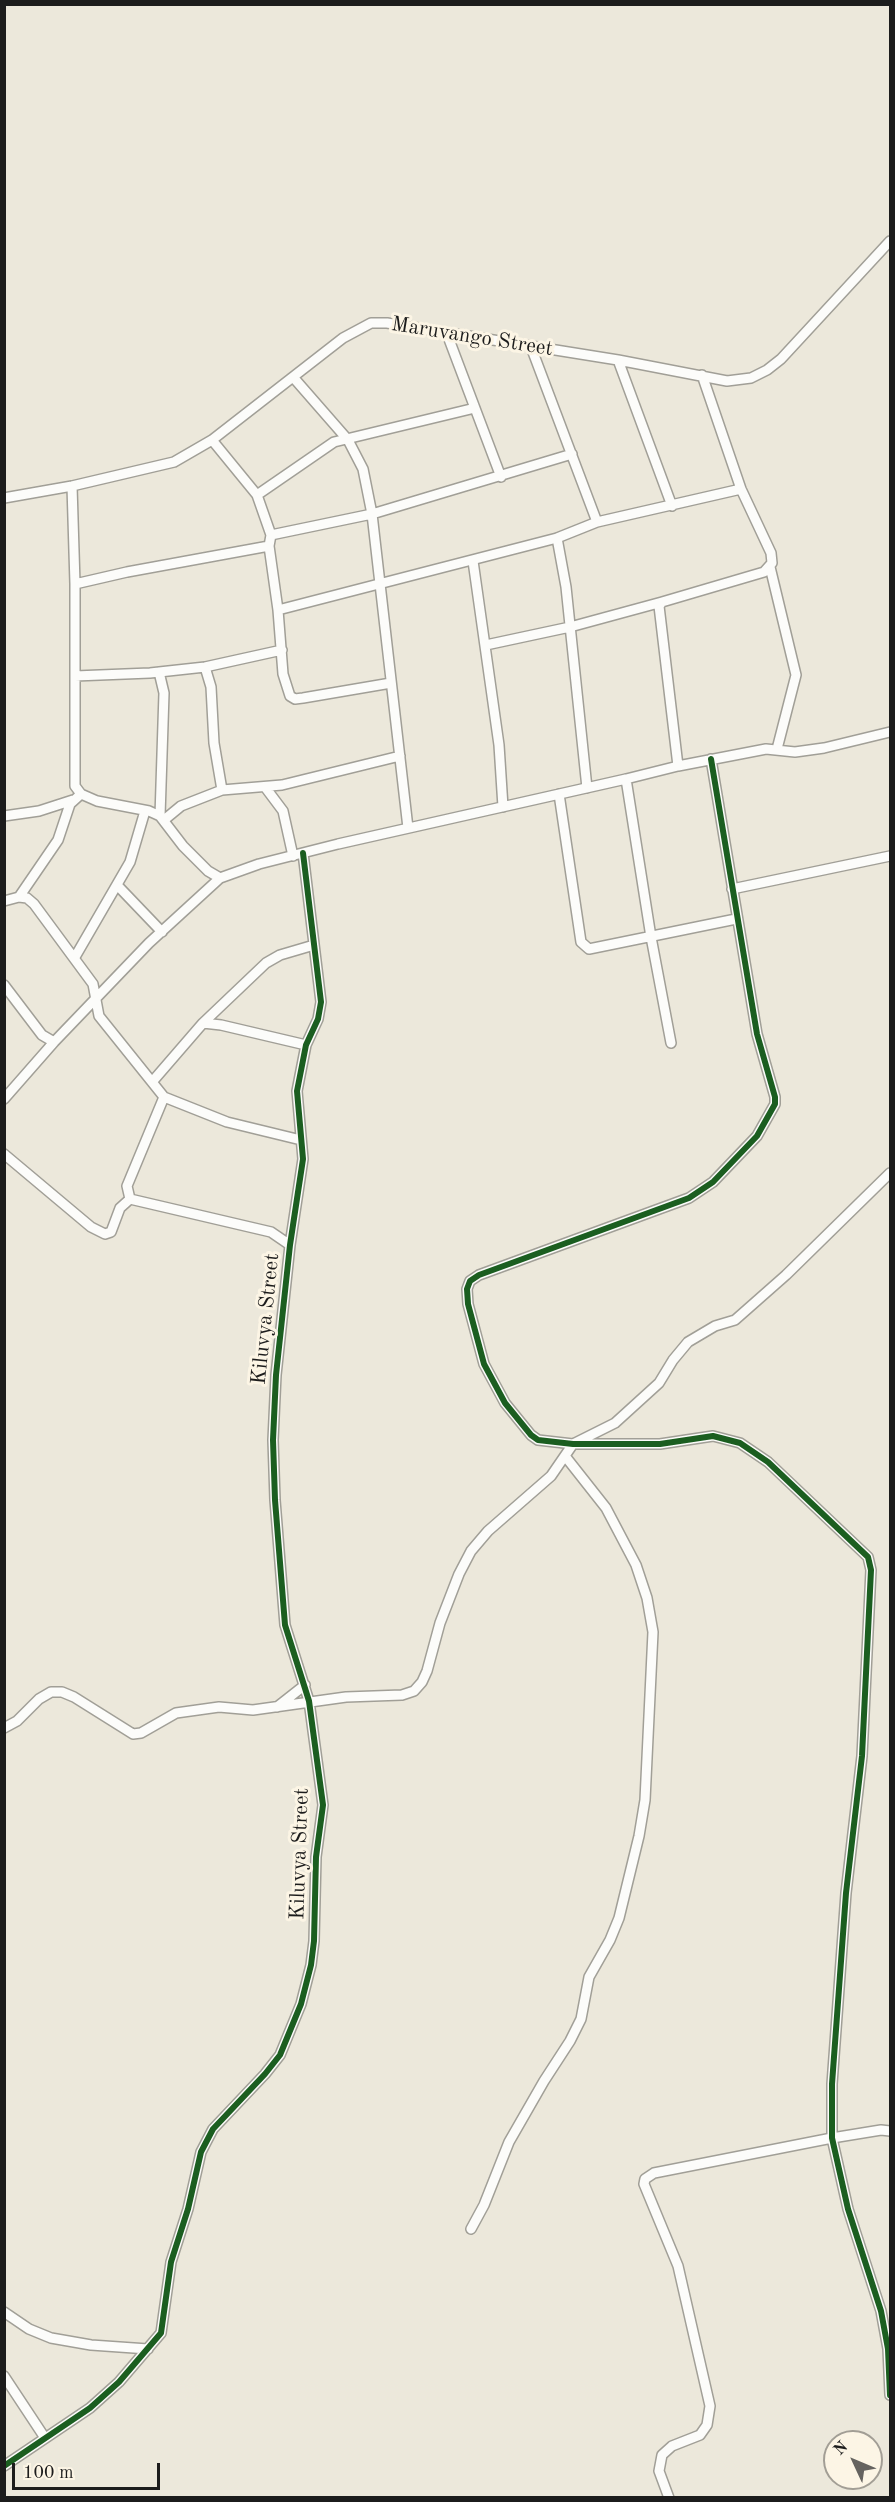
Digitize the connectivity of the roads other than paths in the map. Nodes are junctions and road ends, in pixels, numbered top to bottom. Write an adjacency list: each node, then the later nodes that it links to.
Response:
1 (891, 241): 5 (street, Maruvango Street)
2 (447, 334): 3 (street, Maruvango Street); 6 (street, Maruvango Street); 7 (street)
3 (531, 347): 4 (street, Maruvango Street); 10 (street)
4 (618, 360): 5 (street, Maruvango Street); 16 (street)
5 (702, 375): 13 (street)
6 (293, 377): 8 (street, Maruvango Street); 9 (street)
7 (475, 408): 9 (street); 11 (street)
8 (212, 440): 12 (street, Maruvango Street); 14 (street)
9 (348, 440): 14 (street); 17 (street)
10 (573, 454): 11 (street); 18 (street)
11 (501, 477): 17 (street)
12 (72, 486): 15 (street, Maruvango Street); 24 (street)
13 (741, 489): 16 (street); 23 (street)
14 (257, 495): 19 (street)
15 (4, 498)
16 (672, 506): 18 (street)
17 (372, 514): 19 (street); 25 (street)
18 (597, 522): 20 (street)
19 (271, 535): 21 (street)
20 (557, 538): 22 (street); 28 (street)
21 (269, 546): 24 (street); 27 (street)
22 (473, 561): 25 (street); 29 (street)
23 (770, 567): 26 (street); 36 (street)
24 (75, 584): 33 (street)
25 (380, 585): 27 (street); 34 (street)
26 (662, 602): 28 (street); 39 (street)
27 (278, 610): 30 (street)
28 (570, 627): 29 (street); 42 (street)
29 (486, 645): 46 (street)
30 (282, 650): 31 (street); 34 (street)
31 (205, 667): 32 (street); 43 (street)
32 (159, 672): 33 (street); 49 (street)
33 (75, 676): 45 (street)
34 (391, 683): 37 (street)
35 (891, 732): 36 (street)
36 (777, 749): 38 (street)
37 (400, 756): 41 (street); 50 (street)
38 (711, 759): 39 (street); 56 (street)
39 (678, 765): 40 (street)
40 (626, 779): 42 (street); 61 (street)
41 (265, 787): 43 (street); 52 (street)
42 (587, 788): 44 (street)
43 (222, 790): 49 (street)
44 (559, 794): 46 (street); 61 (street)
45 (77, 797): 47 (street); 48 (street); 57 (street)
46 (503, 807): 50 (street)
47 (145, 811): 49 (street); 55 (street)
48 (4, 816)
49 (162, 818): 54 (street)
50 (408, 828): 51 (street)
51 (303, 853): 52 (street); 62 (street, Kiluvya Street)
52 (293, 856): 54 (street)
53 (891, 856): 56 (street)
54 (220, 878): 60 (street)
55 (117, 885): 60 (street); 63 (street)
56 (732, 889): 59 (street)
57 (19, 897): 58 (street); 63 (street)
58 (4, 901)
59 (736, 919): 61 (street); 79 (street)
60 (162, 932): 66 (street)
61 (651, 937): 69 (street)
62 (314, 945): 67 (street); 70 (street, Kiluvya Street)
63 (75, 957): 66 (street)
64 (4, 985): 65 (street)
65 (10, 1000): 68 (street)
66 (95, 1000): 68 (street); 71 (street)
67 (203, 1023): 70 (street); 71 (street)
68 (54, 1042): 73 (street)
69 (671, 1042)
70 (306, 1045): 74 (street, Kiluvya Street)
71 (152, 1082): 72 (street)
72 (164, 1097): 74 (street); 77 (street)
73 (4, 1099)
74 (301, 1140): 78 (street, Kiluvya Street)
75 (4, 1154): 77 (street)
76 (891, 1173): 79 (street)
77 (130, 1199): 78 (street)
78 (290, 1245): 81 (street, Kiluvya Street)
79 (573, 1444): 80 (street); 86 (street)
80 (566, 1456): 82 (street); 87 (street)
81 (305, 1685): 82 (street, Kiluvya Street); 83 (street)
82 (309, 1701): 83 (street); 89 (street, Kiluvya Street)
83 (277, 1707): 84 (street)
84 (4, 1728)
85 (891, 2131): 86 (street)
86 (832, 2138): 90 (street); 95 (street)
87 (471, 2229)
88 (4, 2312): 89 (street)
89 (148, 2349): 93 (street, Kiluvya Street)
90 (890, 2374): 92 (street)
91 (4, 2376): 93 (street)
92 (891, 2395)
93 (45, 2438): 94 (street, Kiluvya Street)
94 (4, 2466)
95 (669, 2498)

